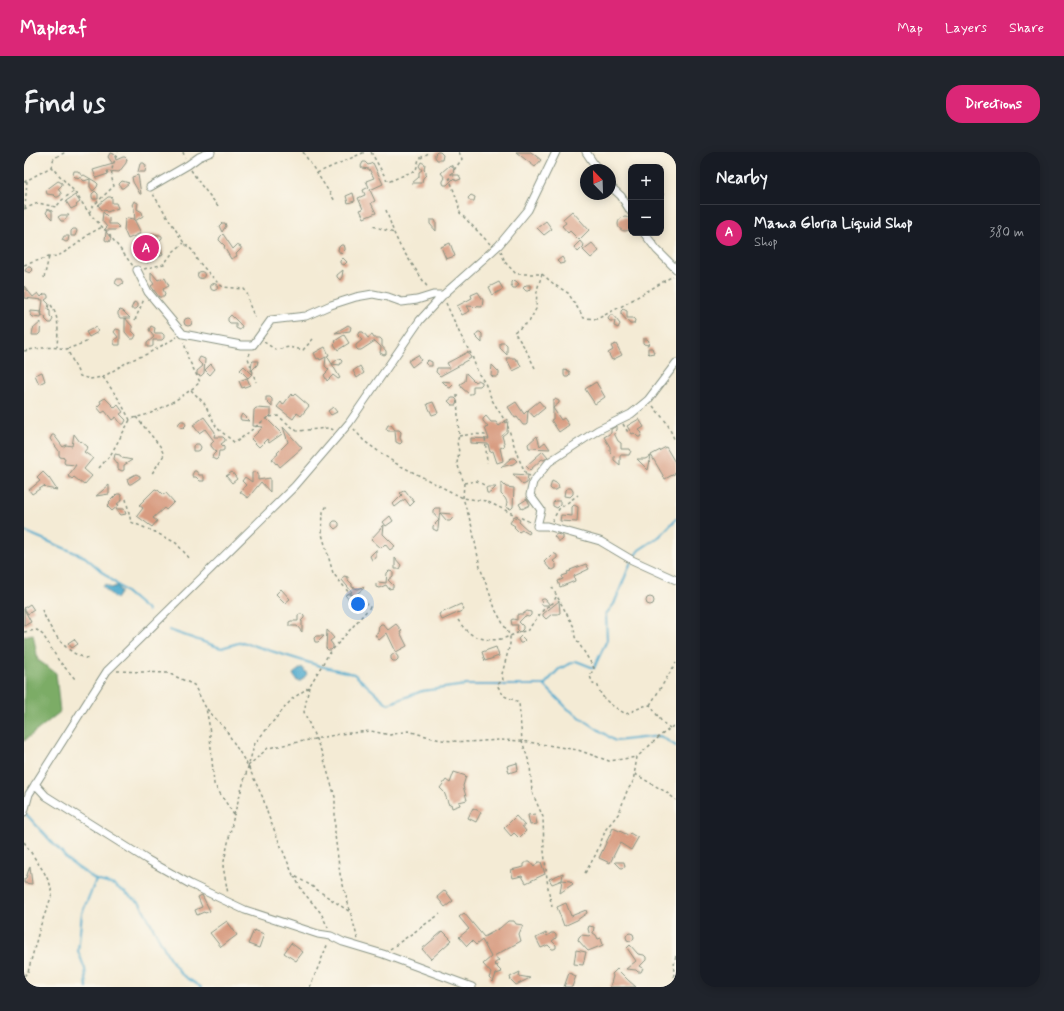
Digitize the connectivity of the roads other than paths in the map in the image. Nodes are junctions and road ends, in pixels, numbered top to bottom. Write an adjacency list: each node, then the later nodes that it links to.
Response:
1 (211, 152): 5 (street)
2 (556, 152): 11 (street)
3 (586, 152): 4 (street)
4 (594, 164)
5 (150, 187)
6 (616, 191): 7 (street)
7 (628, 207)
8 (646, 236): 9 (street)
9 (676, 269)
10 (137, 270): 11 (street)
11 (443, 295): 14 (street)
12 (676, 363): 13 (street)
13 (676, 580)
14 (35, 784): 15 (street); 16 (street)
15 (24, 812)
16 (472, 987)

